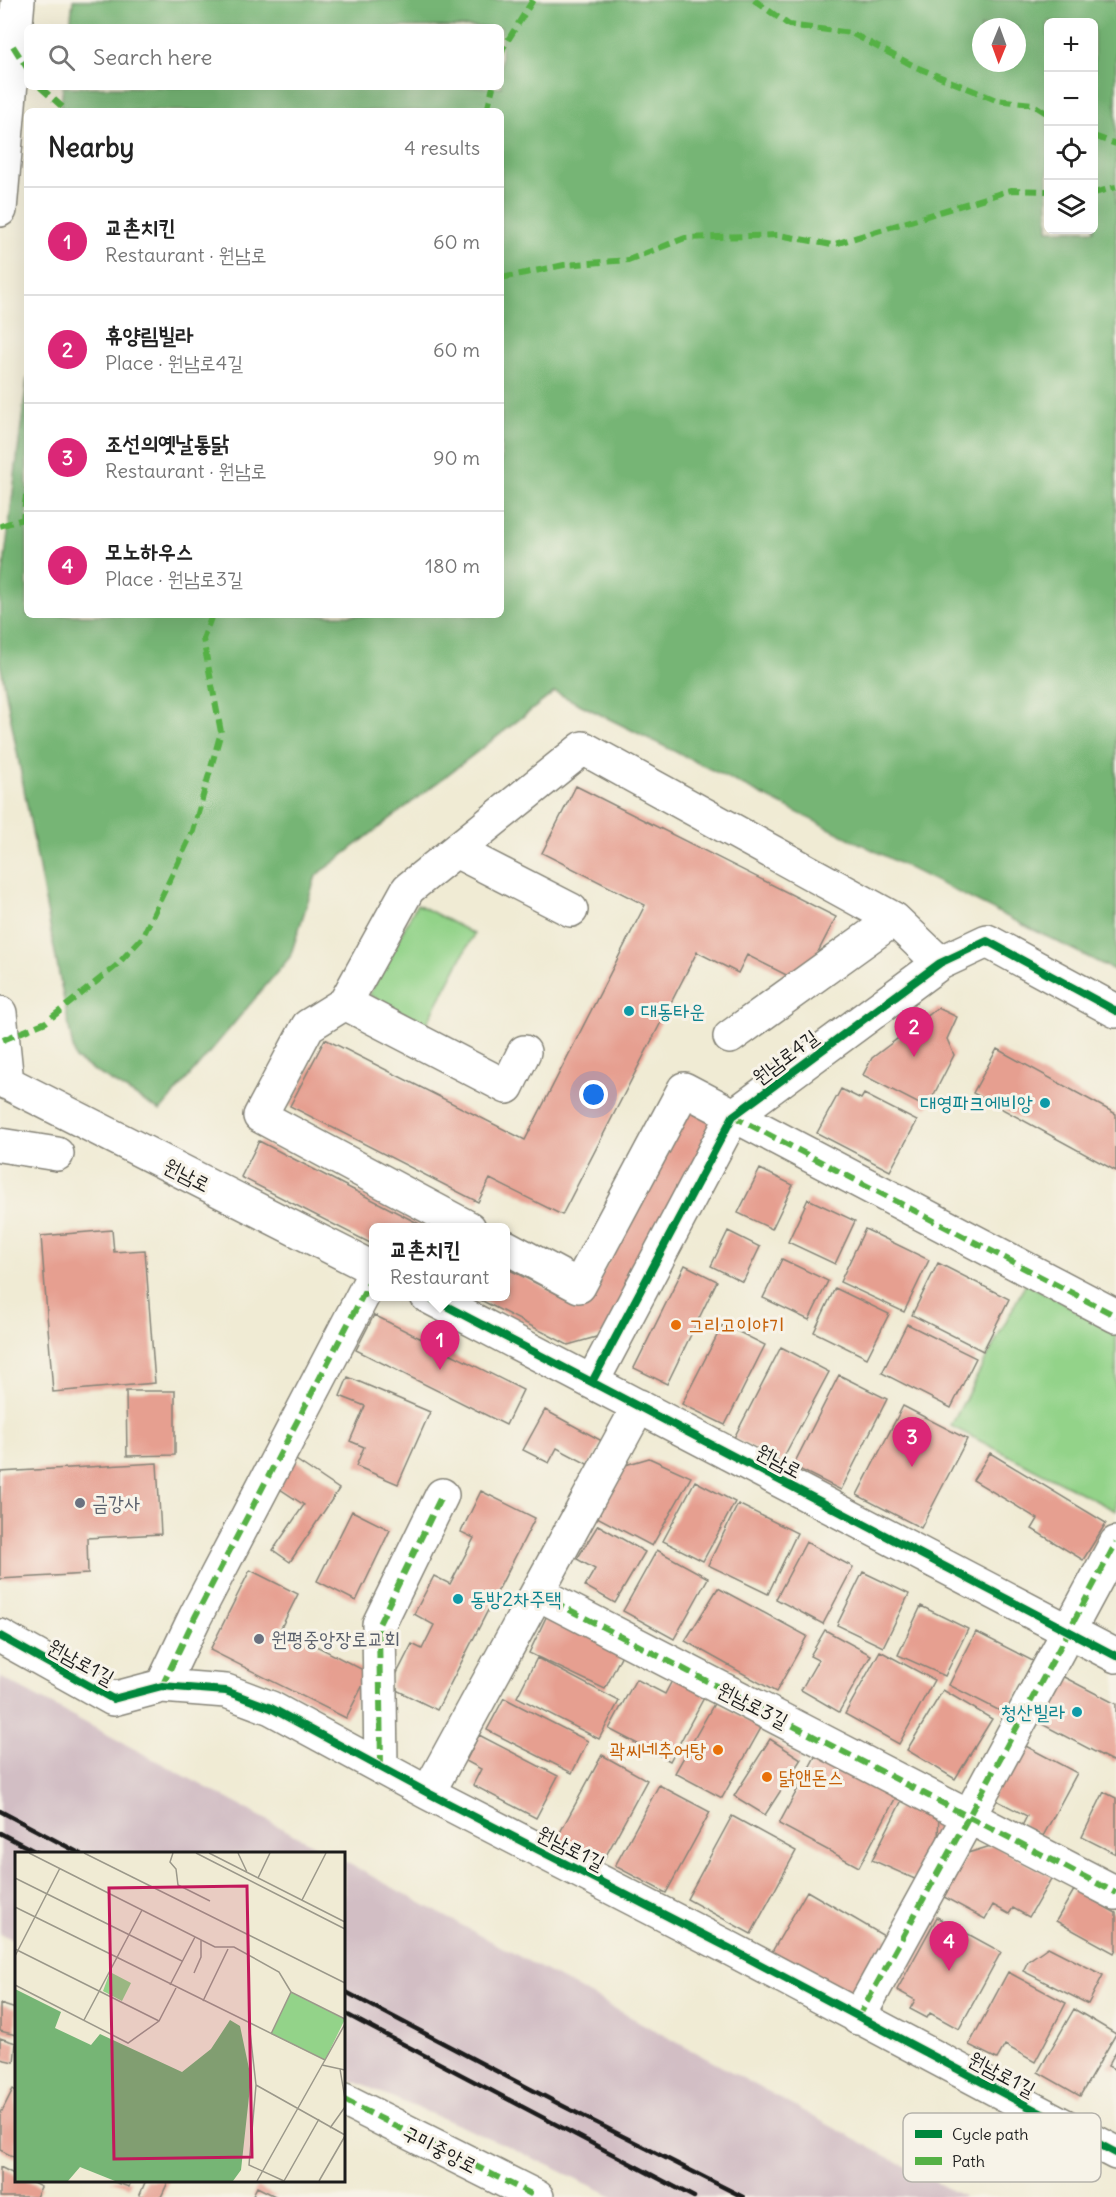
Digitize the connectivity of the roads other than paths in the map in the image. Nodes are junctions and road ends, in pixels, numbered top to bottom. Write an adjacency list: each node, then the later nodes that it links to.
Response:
1 (18, 0): 2 (street)
2 (0, 210)
3 (456, 851): 4 (street); 5 (street); 7 (street)
4 (571, 910)
5 (894, 919): 6 (street); 10 (street)
6 (940, 963): 8 (street, 원남로4길); 13 (street, 원남로4길)
7 (345, 1003): 11 (street); 16 (street)
8 (1116, 1011)
9 (0, 1013): 12 (street)
10 (730, 1037)
11 (524, 1052)
12 (3, 1081): 18 (street, 원남로)
13 (733, 1116): 17 (street); 21 (street); 22 (street, 원남로4길)
14 (0, 1145): 15 (street)
15 (57, 1155)
16 (461, 1223)
17 (510, 1249)
18 (369, 1266)
19 (369, 1284): 30 (street)
20 (437, 1301): 22 (street, 원남로)
21 (1116, 1316)
22 (592, 1382): 23 (street, 원남로)
23 (639, 1407): 26 (street); 27 (street, 원남로)
24 (442, 1495): 31 (street)
25 (1116, 1544): 27 (street)
26 (537, 1593): 32 (street); 33 (street, 원남로3길)
27 (1069, 1631): 29 (street, 원남로); 33 (street)
28 (0, 1636): 30 (street, 원남로1길)
29 (1116, 1656)
30 (162, 1686): 31 (street, 원남로1길)
31 (381, 1767): 32 (street, 원남로1길)
32 (428, 1793): 35 (street, 원남로1길)
33 (969, 1816): 34 (street, 원남로3길); 35 (street)
34 (1116, 1893)
35 (858, 2018): 37 (street, 원남로1길)
36 (345, 2101): 40 (street, 구미중앙로)
37 (1040, 2113)
38 (1101, 2145): 39 (street, 원남로1길)
39 (1116, 2153)
40 (537, 2197)

